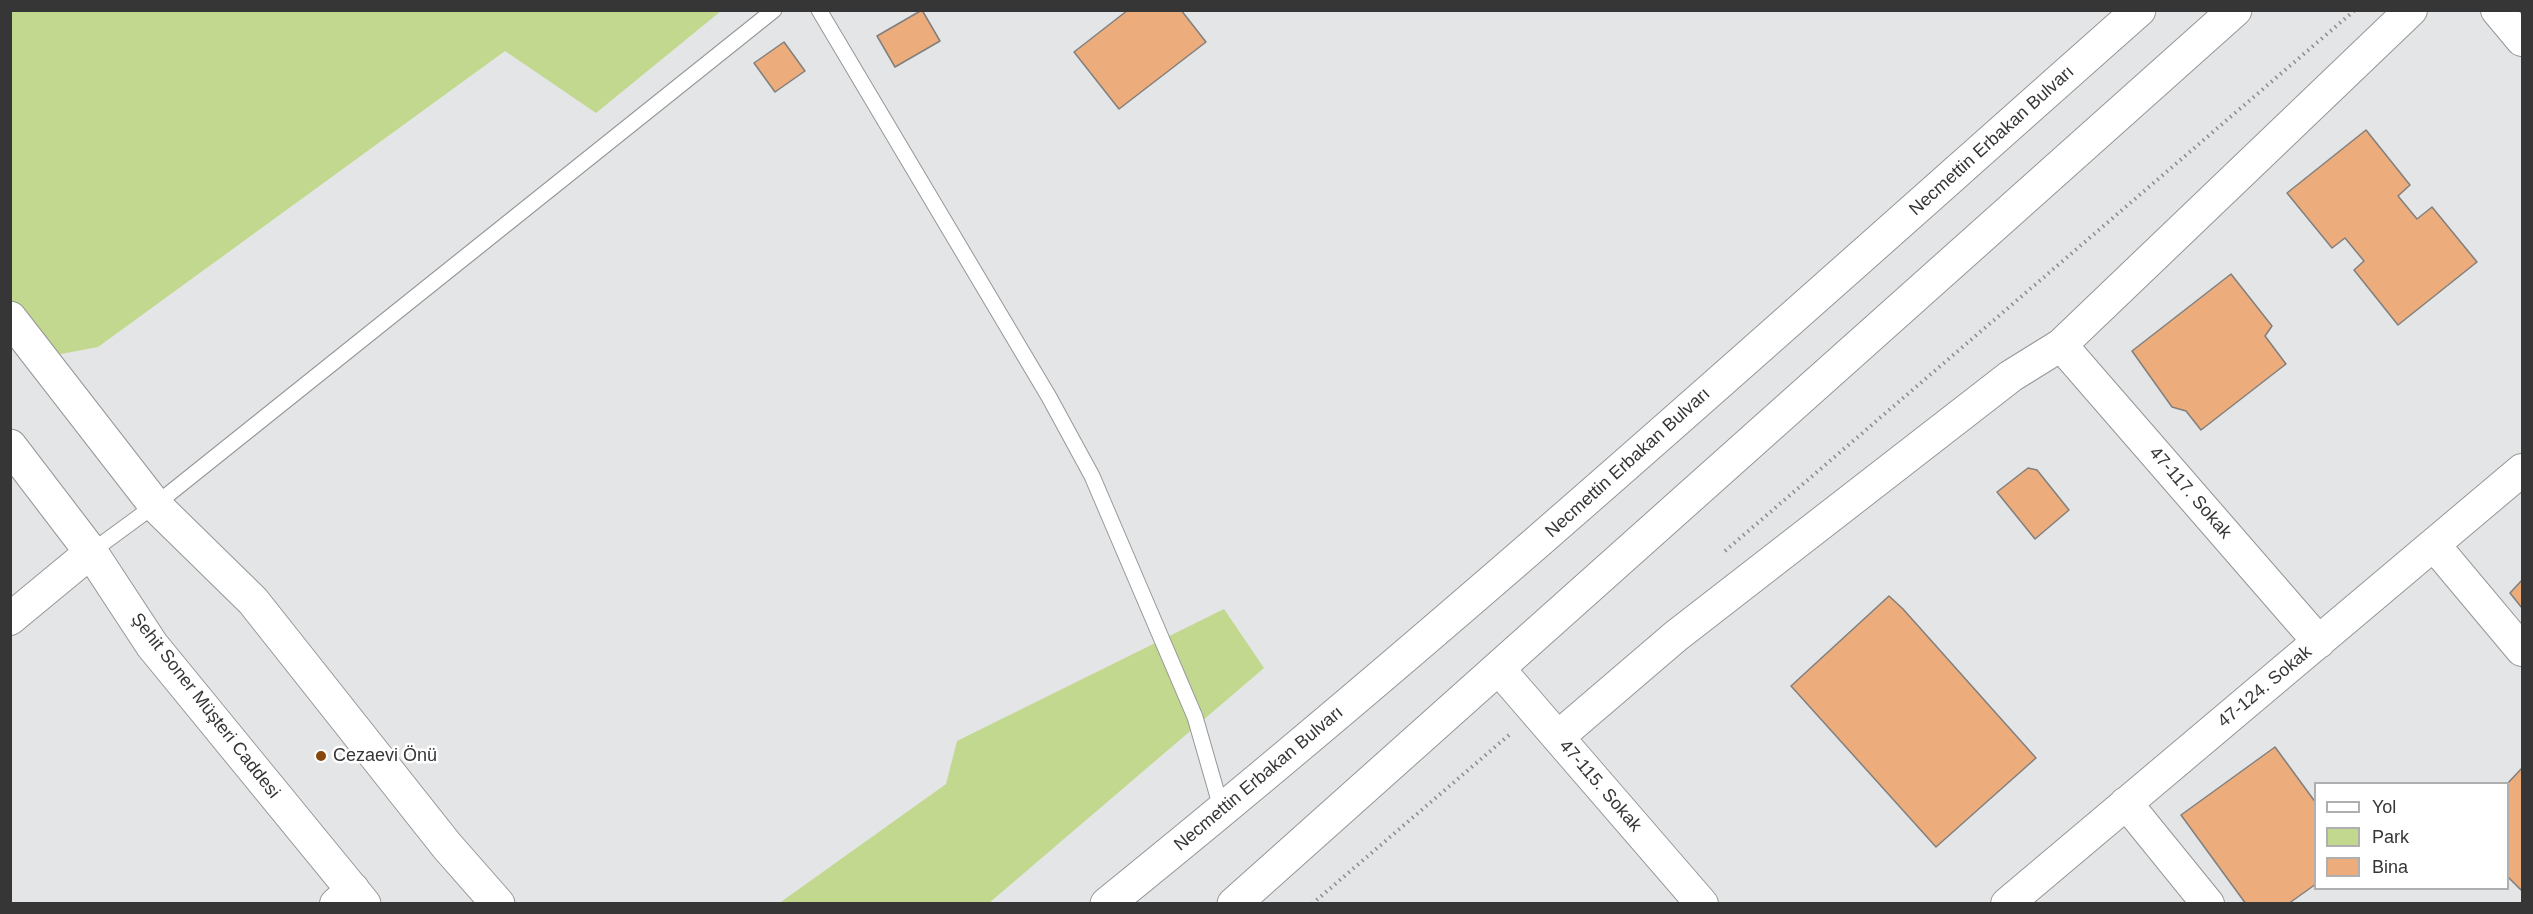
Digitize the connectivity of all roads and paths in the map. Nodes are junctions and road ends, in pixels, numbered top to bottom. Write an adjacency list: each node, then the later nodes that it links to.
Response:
1 (774, 10): 13 (lane)
2 (819, 10): 24 (lane)
3 (2139, 10): 24 (main road, Necmettin Erbakan Bulvarı)
4 (2235, 10): 20 (main road)
5 (2355, 10): 16 (path)
6 (2411, 10): 10 (street)
7 (2497, 10): 8 (street)
8 (2523, 40)
9 (10, 318): 13 (main road)
10 (2061, 345): 18 (street, 47-117. Sokak); 22 (street)
11 (10, 446): 15 (main road, Şehit Soner Müşteri Caddesi)
12 (2523, 470): 14 (street, 47-124. Sokak)
13 (155, 505): 15 (lane); 26 (main road)
14 (2434, 544): 18 (street, 47-124. Sokak); 19 (street)
15 (91, 552): 17 (street); 25 (main road, Şehit Soner Müşteri Caddesi)
16 (1718, 556)
17 (10, 619)
18 (2319, 642): 23 (street, 47-124. Sokak)
19 (2523, 650)
20 (1498, 668): 21 (street, 47-115. Sokak); 28 (main road)
21 (1536, 712): 22 (street, 47-115. Sokak); 29 (path)
22 (1558, 737): 30 (street, 47-115. Sokak)
23 (2126, 803): 31 (street, 47-124. Sokak); 32 (street)
24 (1222, 811): 27 (main road, Necmettin Erbakan Bulvarı)
25 (351, 899)
26 (498, 903)
27 (1107, 903)
28 (1234, 903)
29 (1312, 903)
30 (1702, 903)
31 (2007, 903)
32 (2208, 903)

